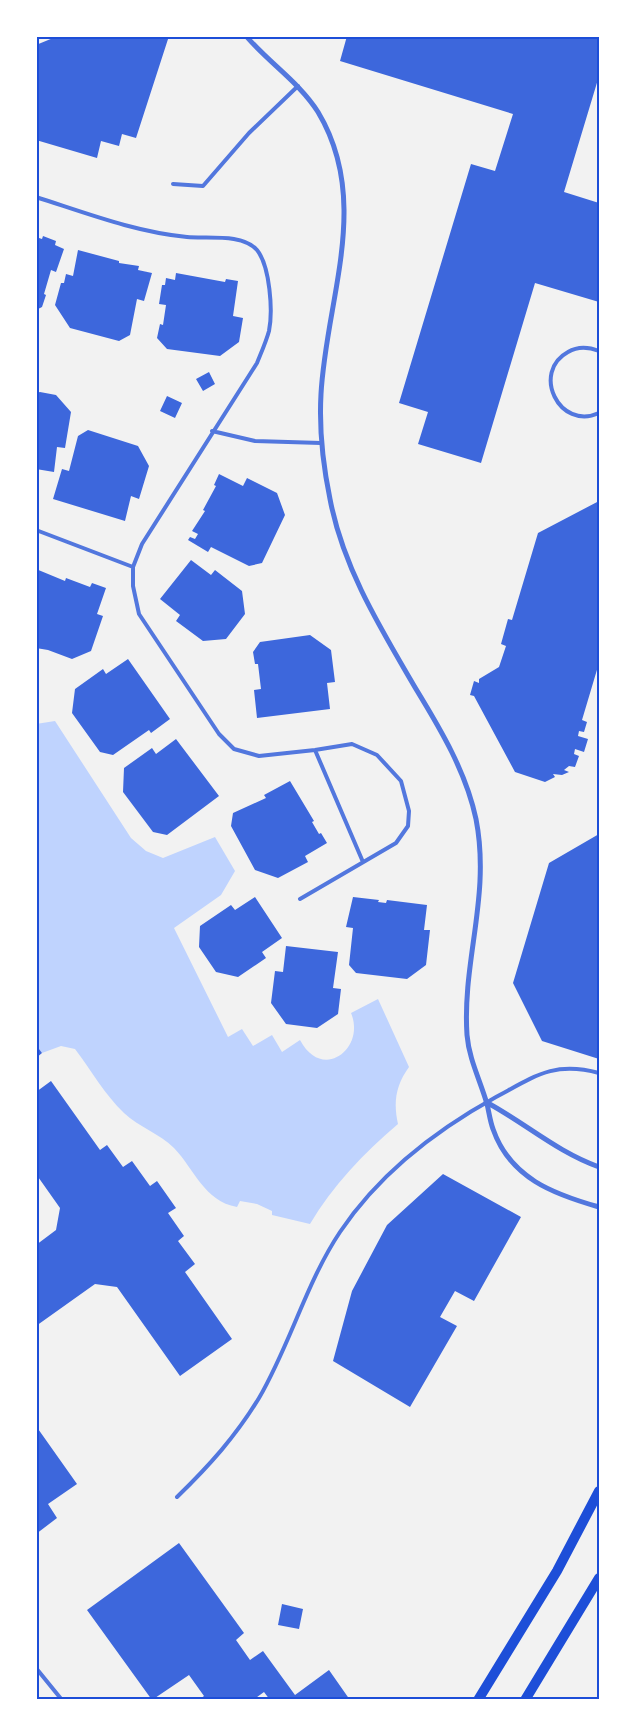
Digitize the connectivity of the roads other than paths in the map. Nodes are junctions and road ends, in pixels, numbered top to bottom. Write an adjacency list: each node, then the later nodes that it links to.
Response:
1 (246, 36): 2 (street)
2 (298, 86): 3 (lane); 8 (street)
3 (173, 184)
4 (36, 197): 7 (lane)
5 (599, 351): 6 (lane)
6 (599, 413)
7 (212, 431): 8 (lane); 10 (lane)
8 (321, 443): 15 (street)
9 (36, 530): 10 (lane)
10 (134, 567): 11 (lane)
11 (315, 750): 12 (lane); 12 (lane)
12 (364, 862): 13 (lane)
13 (300, 900)
14 (599, 1074): 15 (lane)
15 (486, 1102): 16 (street); 17 (street); 19 (lane)
16 (599, 1167)
17 (599, 1207)
18 (599, 1491): 23 (main road)
19 (178, 1496)
20 (599, 1578): 24 (main road)
21 (36, 1668): 22 (lane)
22 (62, 1700)
23 (478, 1700)
24 (525, 1700)

